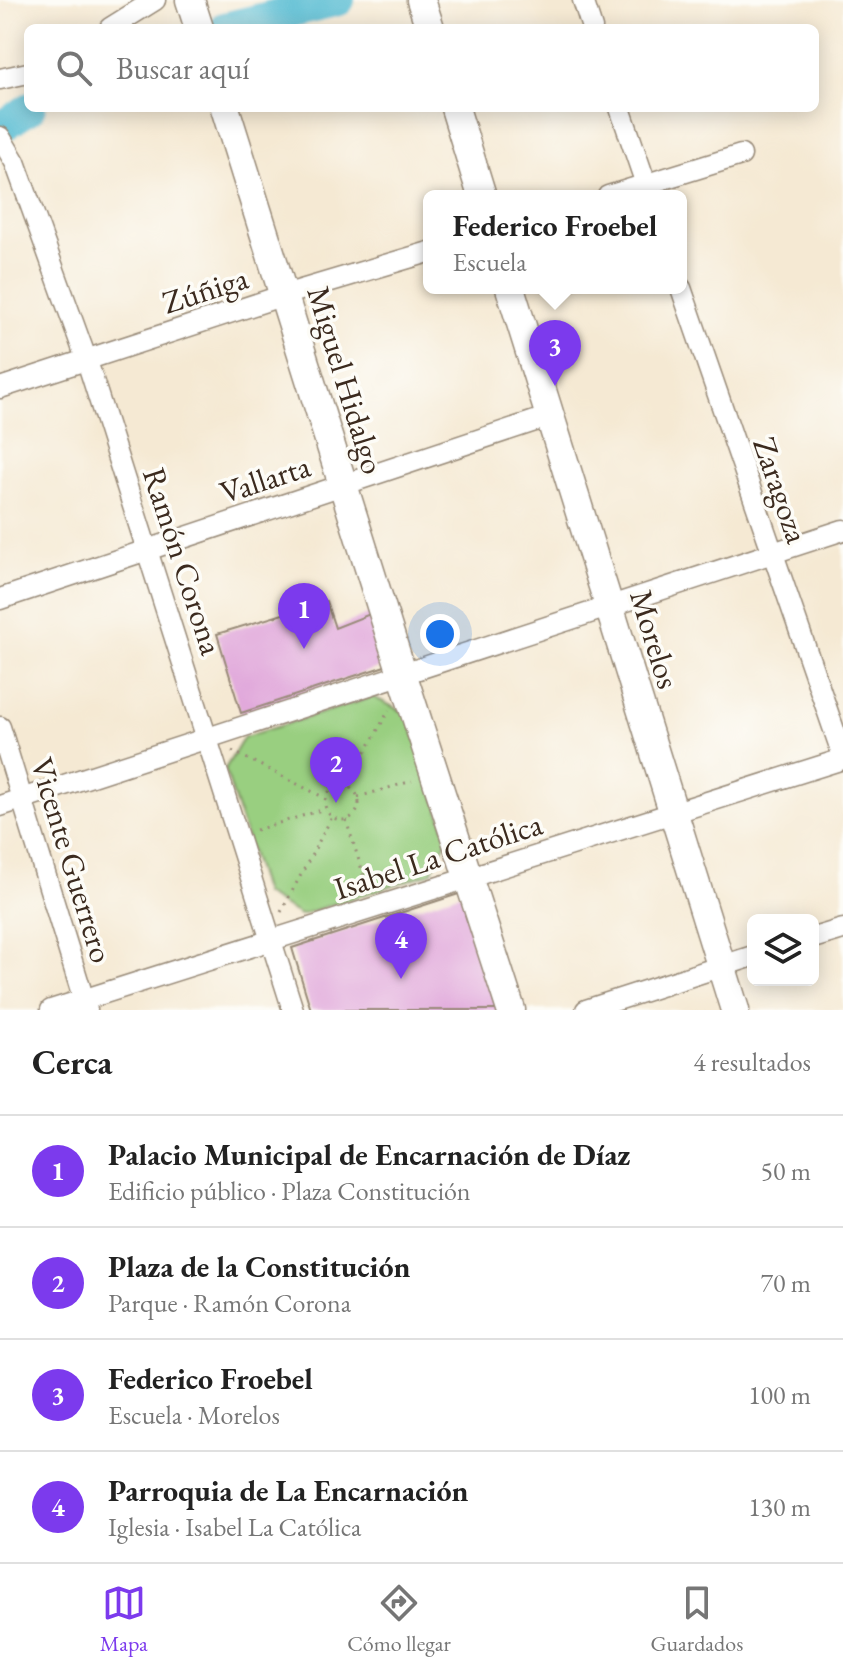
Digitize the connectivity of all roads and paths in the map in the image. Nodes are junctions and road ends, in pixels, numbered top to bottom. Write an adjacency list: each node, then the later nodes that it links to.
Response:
1 (155, 0): 3 (street)
2 (583, 0): 4 (street)
3 (116, 24)
4 (591, 24)
5 (24, 74): 6 (street)
6 (0, 79)
7 (226, 112): 17 (street, Miguel Hidalgo)
8 (456, 112): 12 (street)
9 (621, 112): 13 (street)
10 (0, 137): 18 (street, Ramón Corona)
11 (741, 155): 13 (street)
12 (480, 190)
13 (648, 190)
14 (423, 254): 17 (street, Zúñiga)
15 (512, 294): 20 (street, Morelos)
16 (683, 294): 24 (street, Zaragoza)
17 (284, 295): 18 (street, Zúñiga); 21 (street, Miguel Hidalgo)
18 (87, 361): 19 (street, Zúñiga); 23 (street, Ramón Corona)
19 (0, 388)
20 (550, 416): 21 (street, Vallarta); 26 (street, Morelos)
21 (343, 484): 23 (street, Vallarta); 27 (street, Miguel Hidalgo)
22 (843, 530): 24 (street)
23 (148, 549): 25 (street, Vallarta); 29 (street, Ramón Corona)
24 (771, 554): 26 (street); 30 (street, Zaragoza)
25 (0, 599)
26 (609, 607): 27 (street); 38 (street, Morelos)
27 (396, 675): 29 (street); 31 (street, Miguel Hidalgo); 32 (path)
28 (0, 727): 35 (street, Vicente Guerrero)
29 (214, 735): 34 (path); 35 (street); 41 (street, Ramón Corona)
30 (843, 757): 38 (street, Isabel La Católica)
31 (434, 774): 33 (path); 42 (street, Miguel Hidalgo)
32 (346, 787): 33 (path); 34 (path)
33 (358, 797): 40 (path)
34 (325, 798): 37 (path)
35 (22, 799): 36 (street); 50 (street, Vicente Guerrero)
36 (0, 806)
37 (325, 809): 39 (path); 41 (path)
38 (673, 814): 42 (street, Isabel La Católica); 49 (street, Morelos)
39 (332, 817): 40 (path); 44 (path)
40 (346, 819): 43 (path)
41 (239, 835): 44 (street, Ramón Corona)
42 (468, 877): 43 (street, Isabel La Católica); 53 (street, Miguel Hidalgo)
43 (374, 908): 47 (street, Isabel La Católica)
44 (263, 919): 47 (street, Ramón Corona)
45 (843, 929): 46 (street)
46 (819, 936)
47 (269, 942): 50 (street, Isabel La Católica); 52 (street, Ramón Corona)
48 (747, 958): 49 (street)
49 (721, 966): 54 (street); 55 (street, Morelos)
50 (85, 1005): 51 (street, Isabel La Católica)
51 (51, 1010)
52 (293, 1010)
53 (511, 1010)
54 (586, 1010)
55 (735, 1010)

